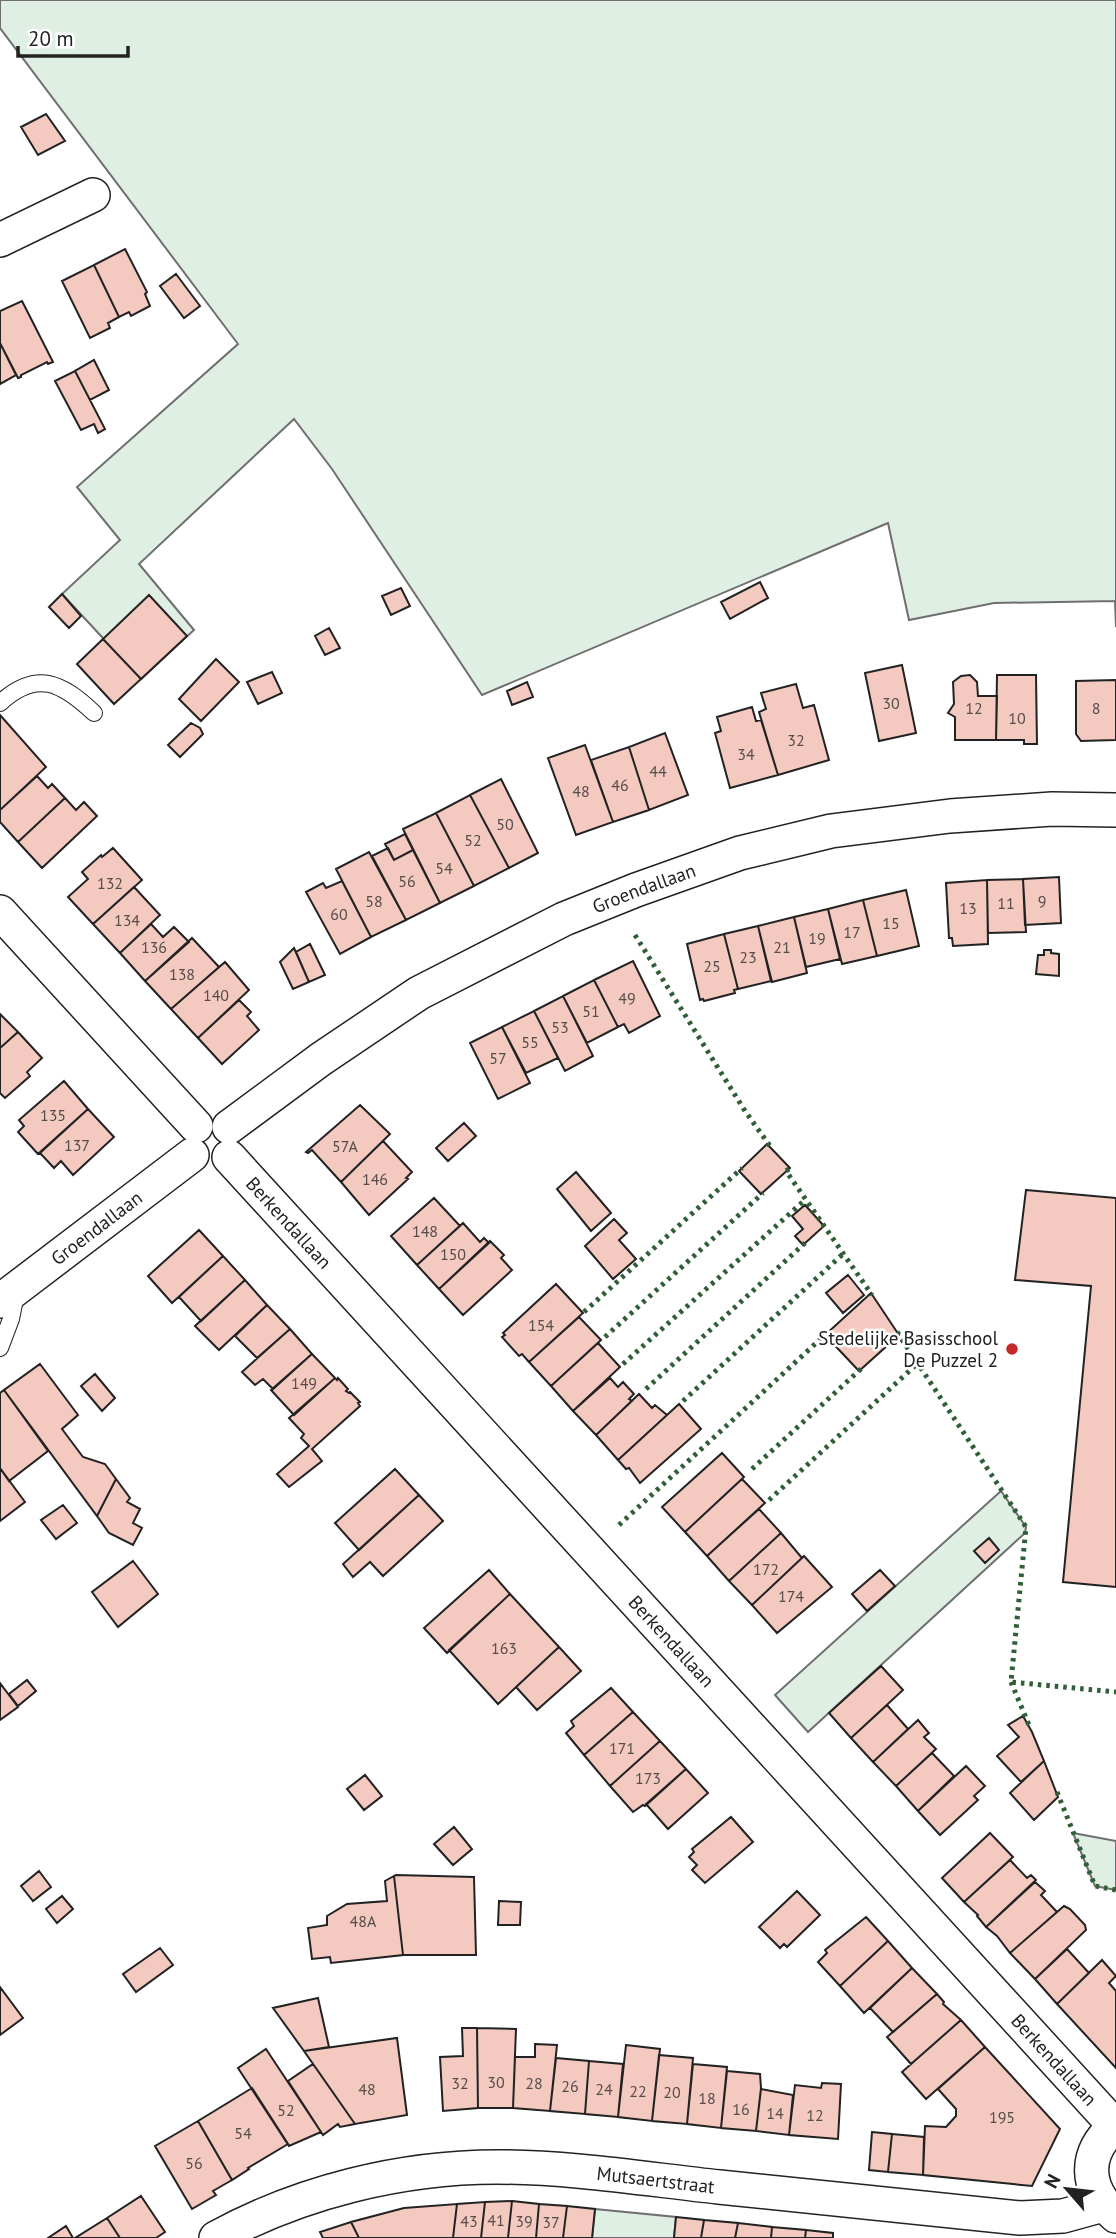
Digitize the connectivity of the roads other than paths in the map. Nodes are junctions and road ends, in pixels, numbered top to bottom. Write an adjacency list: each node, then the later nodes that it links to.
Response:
1 (93, 195): 2 (street)
2 (0, 240)
3 (0, 704): 4 (lane)
4 (94, 713)
5 (1116, 810): 8 (street, Groendallaan)
6 (0, 912): 7 (street)
7 (194, 1141): 8 (street); 9 (street, Groendallaan)
8 (229, 1142): 11 (street, Berkendallaan)
9 (9, 1294): 10 (lane)
10 (0, 1348)
11 (1116, 2126): 12 (street)
12 (1110, 2211): 13 (street, Mutsaertstraat)
13 (216, 2238)

